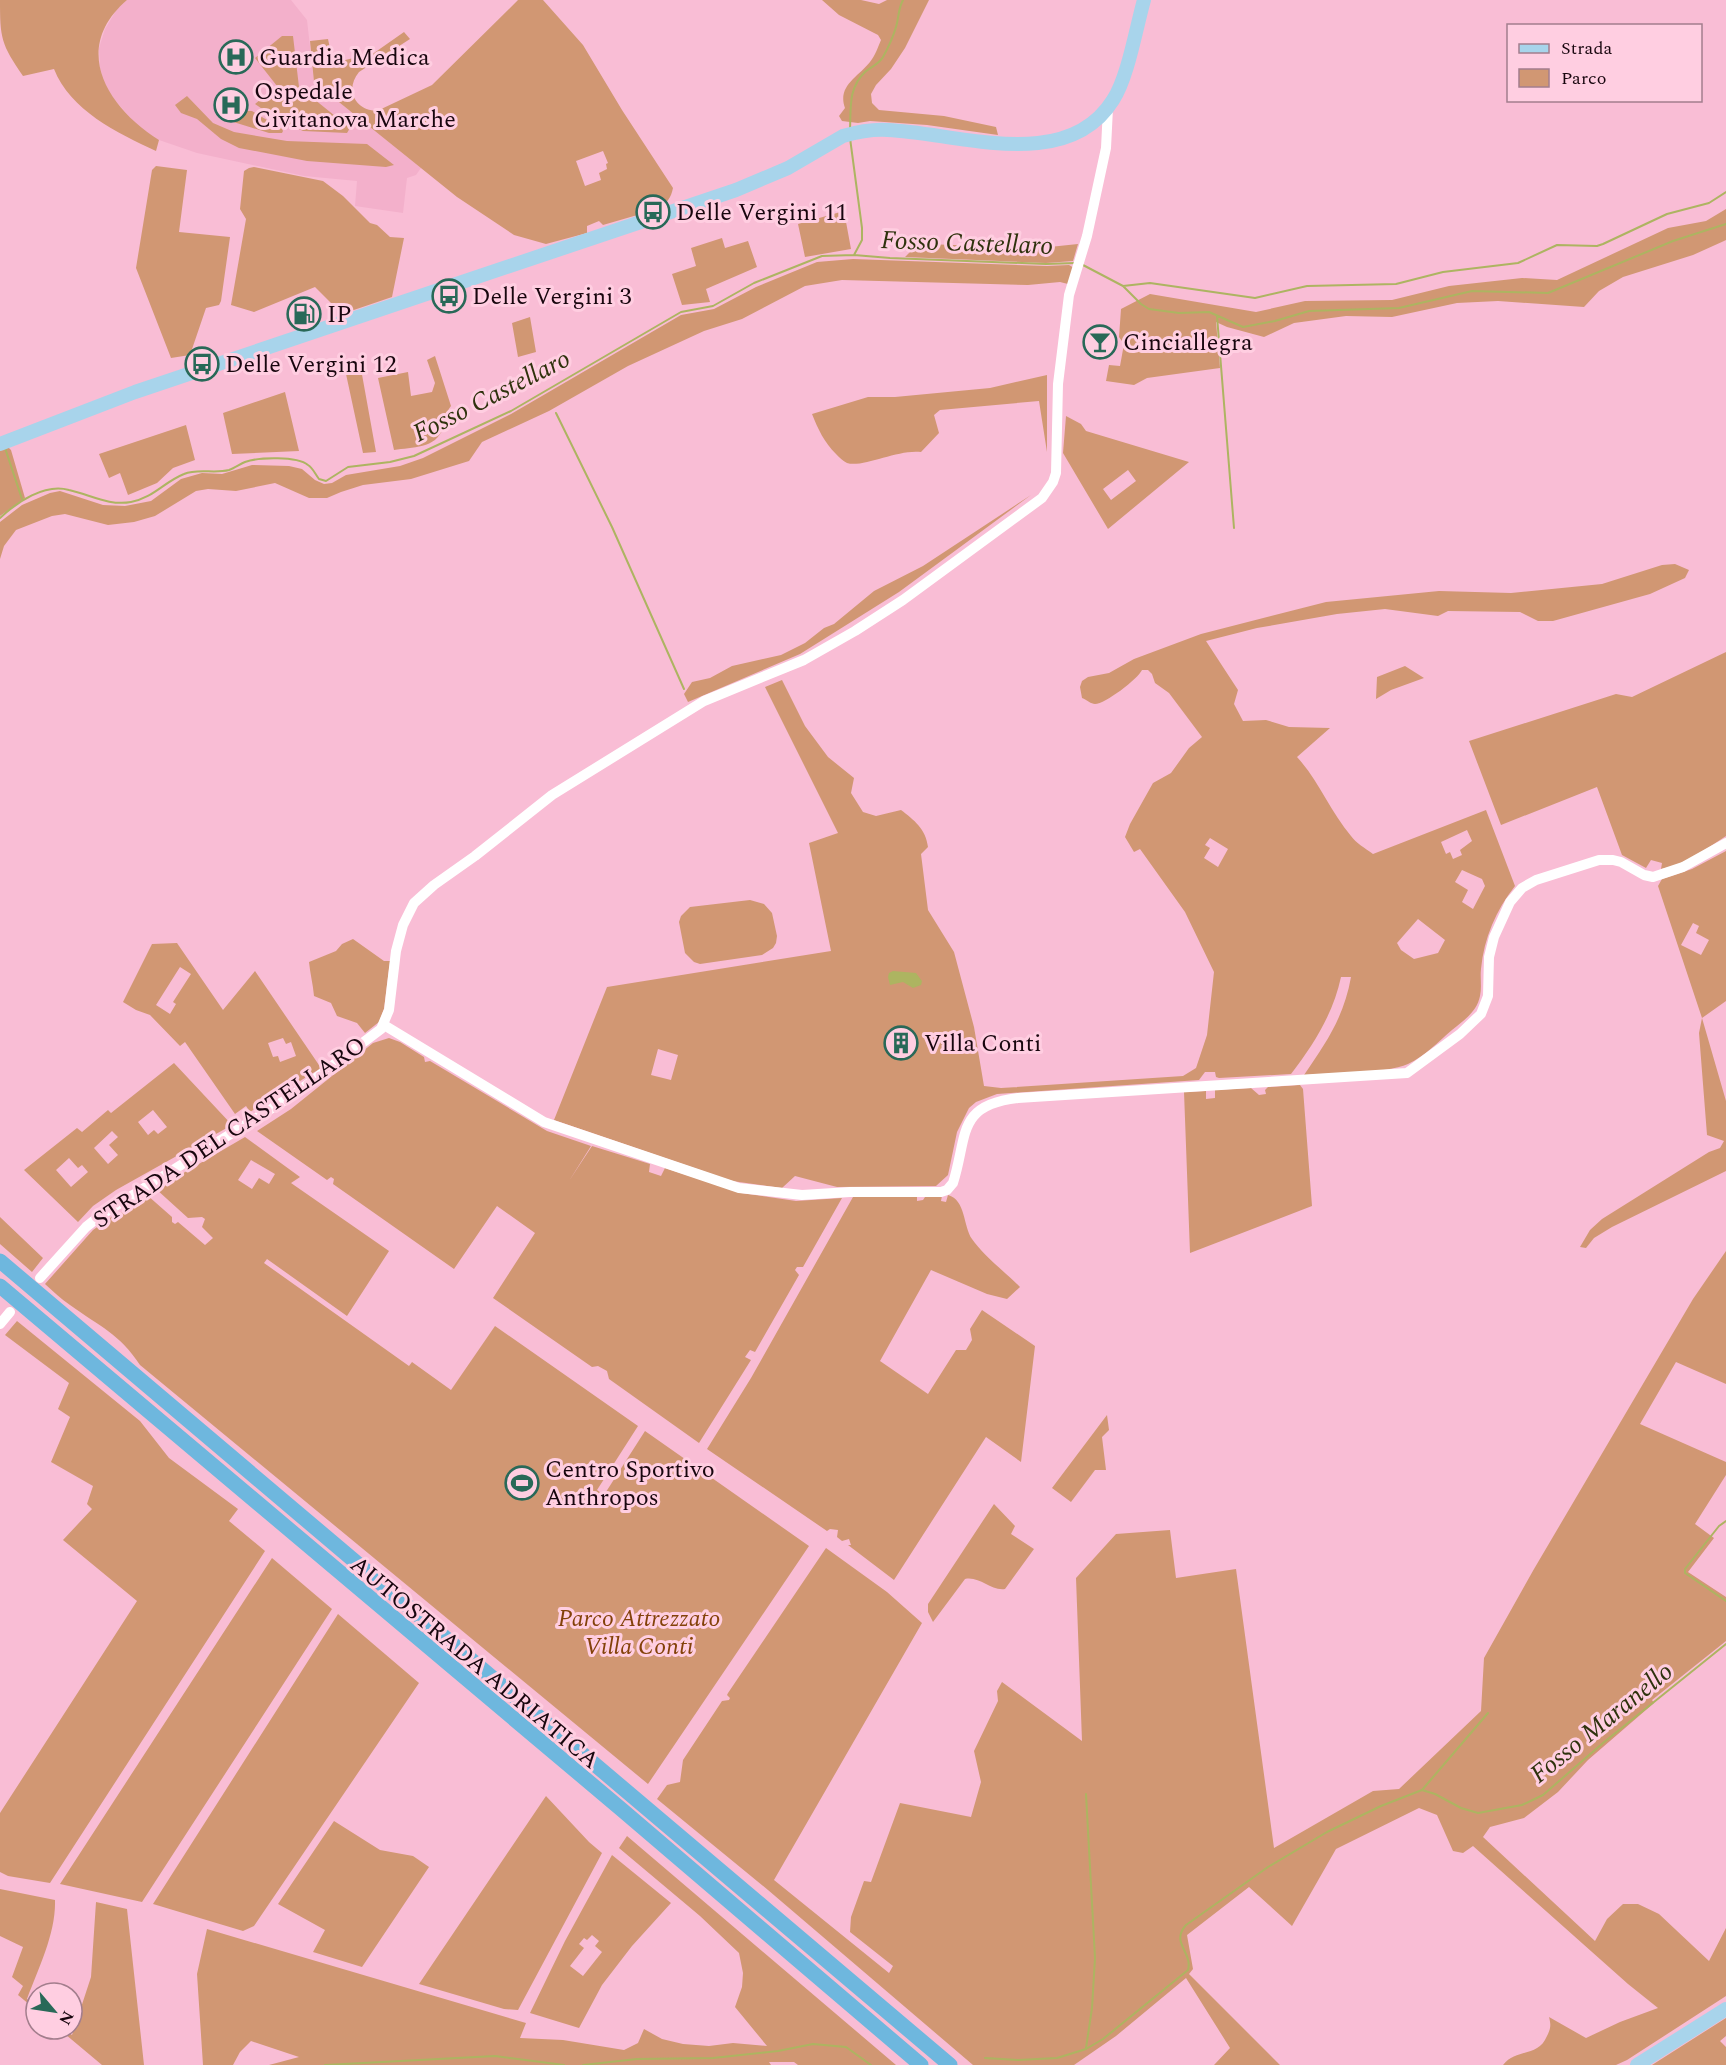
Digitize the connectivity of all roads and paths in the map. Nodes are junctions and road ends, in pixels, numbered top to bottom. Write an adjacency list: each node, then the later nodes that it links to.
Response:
1 (1144, 0): 2 (main road)
2 (1108, 108): 3 (main road); 5 (street, STRADA DEL CASTELLARO)
3 (5, 442)
4 (1726, 843): 5 (street)
5 (384, 1025): 7 (street, STRADA DEL CASTELLARO)
6 (0, 1261): 13 (highway, AUTOSTRADA ADRIATICA)
7 (40, 1278)
8 (0, 1286): 12 (highway, AUTOSTRADA ADRIATICA)
9 (10, 1312): 10 (street)
10 (0, 1324)
11 (1726, 2008): 14 (main road)
12 (921, 2065)
13 (950, 2065)
14 (1637, 2065)

